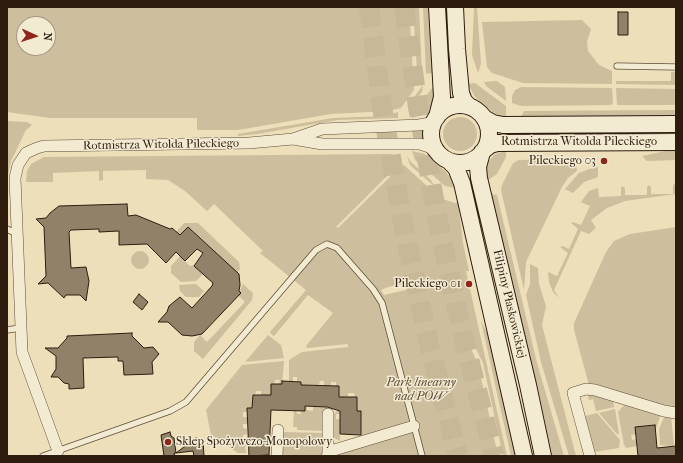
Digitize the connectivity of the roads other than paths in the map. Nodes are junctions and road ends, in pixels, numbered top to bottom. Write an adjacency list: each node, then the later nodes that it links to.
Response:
1 (437, 7): 6 (main road)
2 (455, 7): 5 (main road)
3 (617, 66): 4 (lane)
4 (676, 67)
5 (470, 107): 6 (main road); 7 (main road)
6 (436, 118): 9 (street, Rotmistrza Witolda Pileckiego); 12 (main road)
7 (484, 118): 8 (main road, Rotmistrza Witolda Pileckiego); 11 (main road)
8 (676, 124)
9 (293, 139): 12 (street, Rotmistrza Witolda Pileckiego); 13 (street, Rotmistrza Witolda Pileckiego)
10 (676, 142): 11 (main road, Rotmistrza Witolda Pileckiego)
11 (483, 151): 12 (main road); 26 (main road, Filipiny Płaskowickiej)
12 (444, 157): 25 (main road, Filipiny Płaskowickiej)
13 (12, 232): 14 (street)
14 (20, 328): 15 (lane); 20 (street)
15 (7, 330)
16 (676, 413): 27 (street)
17 (328, 414): 23 (street)
18 (414, 426): 20 (lane); 23 (street); 24 (lane)
19 (278, 430): 22 (street)
20 (58, 451): 21 (lane)
21 (42, 456)
22 (277, 456)
23 (327, 456)
24 (422, 456)
25 (524, 456)
26 (543, 456)
27 (590, 456)

